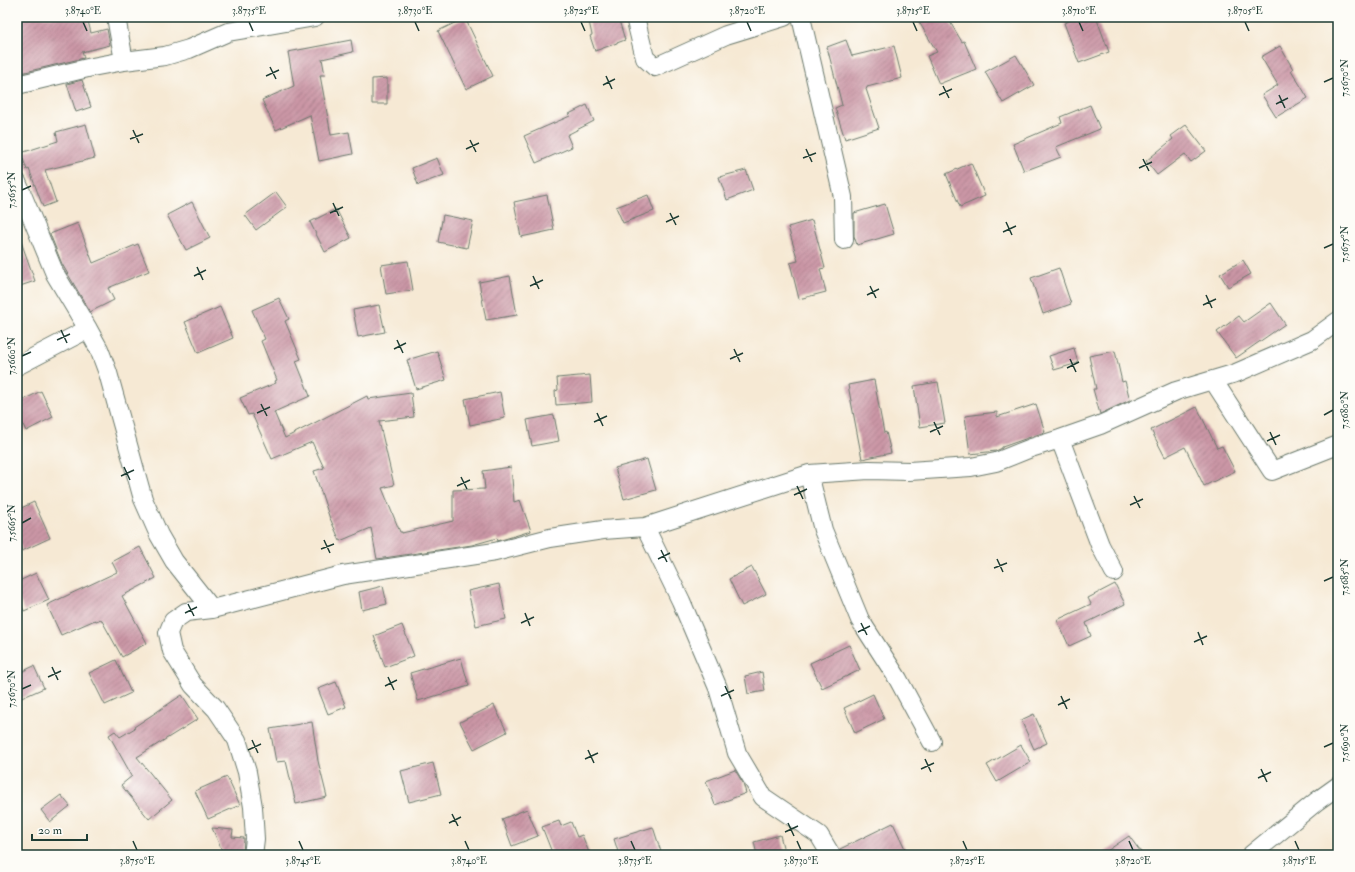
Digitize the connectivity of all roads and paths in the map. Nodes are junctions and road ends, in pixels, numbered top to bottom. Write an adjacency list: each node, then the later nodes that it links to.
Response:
1 (116, 17): 6 (street)
2 (315, 17): 6 (street)
3 (635, 17): 4 (street)
4 (784, 17)
5 (801, 17): 9 (street)
6 (124, 61): 7 (street)
7 (17, 85)
8 (17, 182): 11 (street)
9 (844, 240)
10 (1338, 321): 13 (street)
11 (88, 329): 12 (street); 19 (street)
12 (17, 366)
13 (1213, 380): 14 (street); 15 (street)
14 (1060, 439): 16 (street); 18 (street)
15 (1338, 445)
16 (809, 474): 17 (street); 20 (street)
17 (645, 527): 19 (street); 23 (street)
18 (1114, 572)
19 (212, 608): 22 (street)
20 (932, 742)
21 (1338, 786): 24 (street)
22 (253, 855)
23 (831, 855)
24 (1251, 855)

